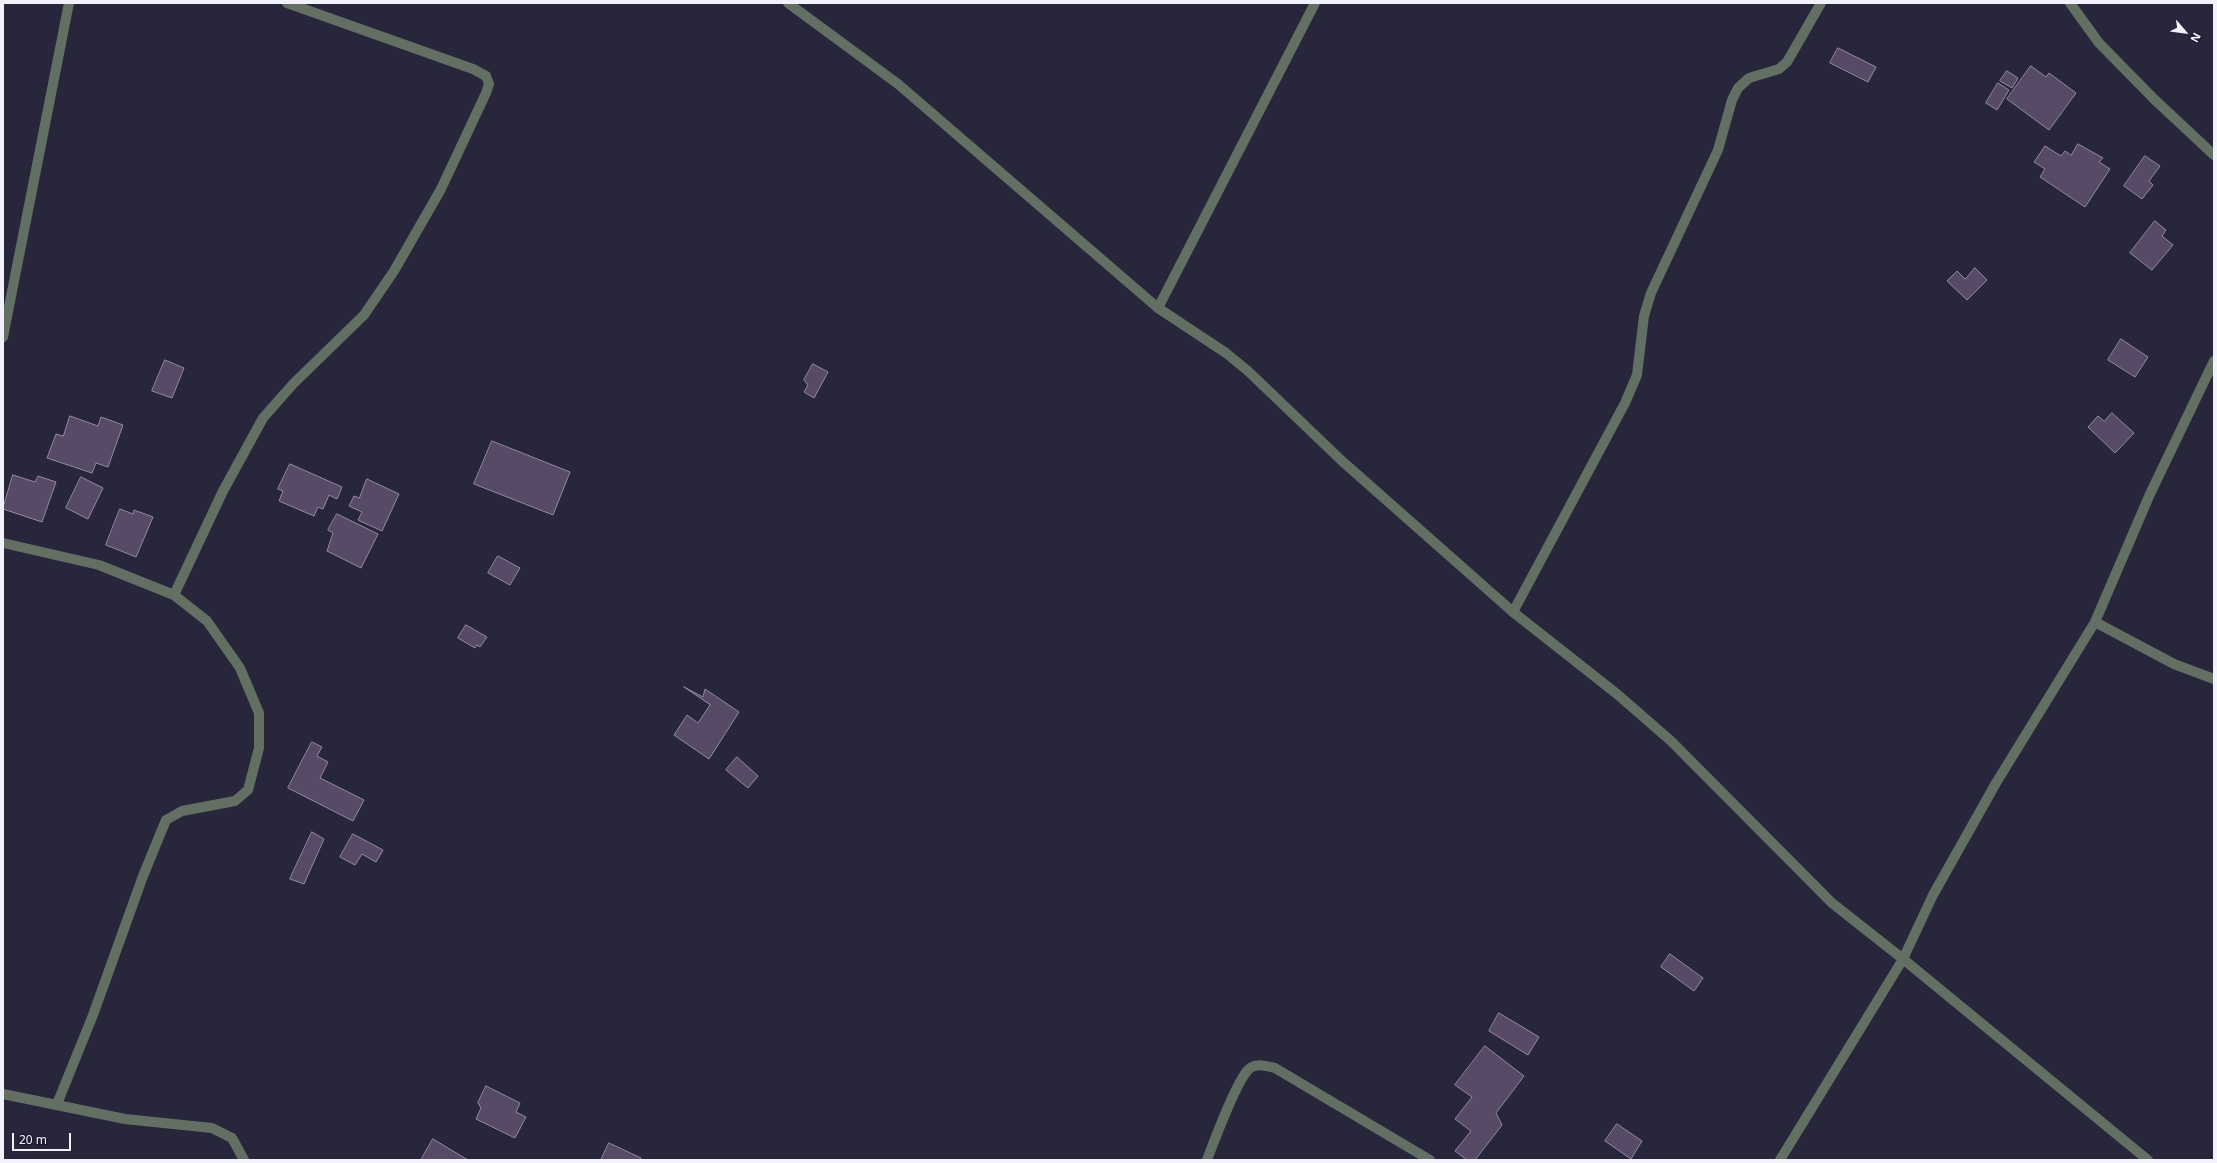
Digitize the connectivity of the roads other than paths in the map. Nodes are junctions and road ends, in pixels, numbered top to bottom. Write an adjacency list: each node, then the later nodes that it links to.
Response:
1 (69, 3): 9 (street)
2 (287, 3): 12 (street)
3 (788, 3): 8 (street)
4 (1315, 3): 8 (street)
5 (1821, 3): 13 (street)
6 (2070, 3): 7 (street)
7 (2214, 155)
8 (1158, 308): 13 (street)
9 (3, 337)
10 (2214, 361): 14 (street)
11 (3, 543): 12 (street)
12 (174, 595): 18 (street)
13 (1513, 612): 16 (street)
14 (2096, 622): 15 (street); 16 (street)
15 (2214, 679)
16 (1903, 958): 22 (street); 23 (street)
17 (3, 1094): 18 (street)
18 (57, 1104): 19 (street)
19 (244, 1160)
20 (1206, 1160): 21 (street)
21 (1430, 1160)
22 (1780, 1160)
23 (2148, 1160)

